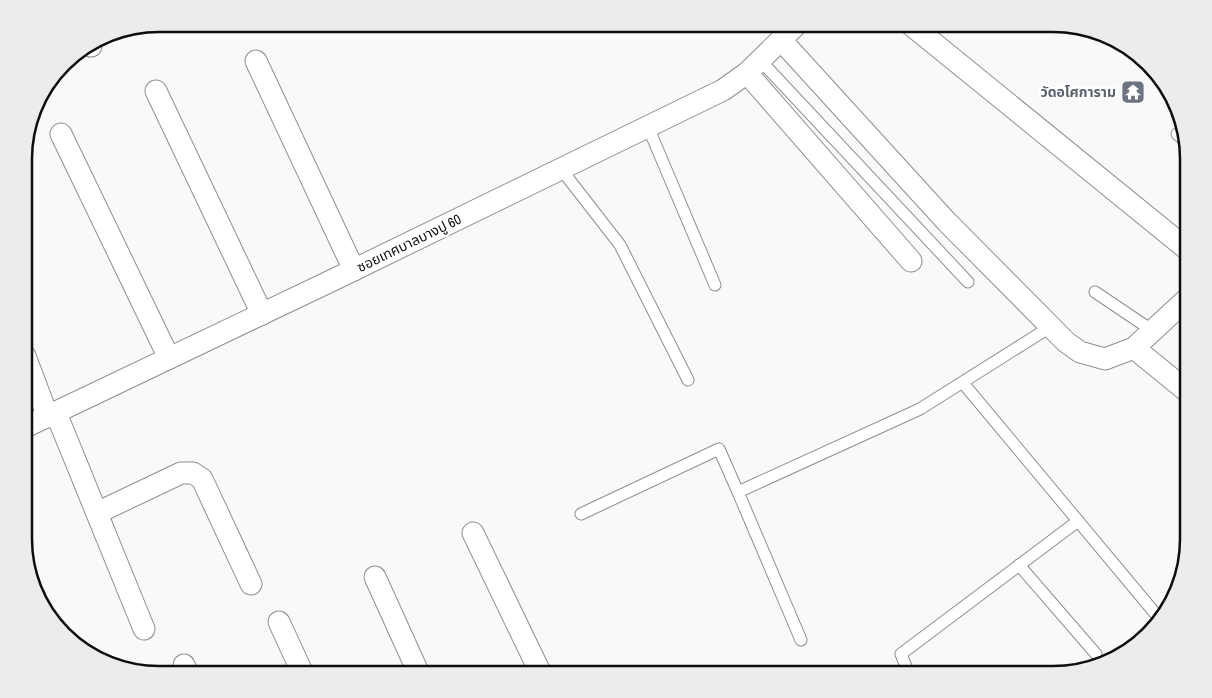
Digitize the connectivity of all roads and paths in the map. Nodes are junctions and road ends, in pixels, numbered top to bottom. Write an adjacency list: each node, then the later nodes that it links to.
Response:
1 (784, 32): 5 (street, ซอยเทศบาลบางปู 60)
2 (788, 32): 18 (street)
3 (920, 32): 10 (street)
4 (256, 61): 12 (street)
5 (754, 67): 7 (street, ซอยเทศบาลบางปู 60); 11 (street); 13 (lane)
6 (156, 91): 17 (street)
7 (648, 127): 9 (street, ซอยเทศบาลบางปู 60); 14 (lane)
8 (61, 134): 21 (street)
9 (562, 169): 12 (street, ซอยเทศบาลบางปู 60); 23 (lane)
10 (1179, 243)
11 (911, 261)
12 (354, 270): 17 (street, ซอยเทศบาลบางปู 60)
13 (968, 282)
14 (715, 285)
15 (1095, 292): 19 (lane)
16 (1179, 306): 19 (street)
17 (262, 314): 21 (street, ซอยเทศบาลบางปู 60)
18 (1050, 327): 20 (street); 24 (lane)
19 (1153, 331): 20 (street)
20 (1134, 348): 25 (street)
21 (169, 358): 26 (street, ซอยเทศบาลบางปู 60)
22 (32, 371): 26 (street)
23 (688, 380)
24 (963, 382): 28 (lane); 31 (lane)
25 (1179, 385)
26 (52, 415): 27 (street, ซอยเทศบาลบางปู 60); 29 (street)
27 (32, 424)
28 (738, 492): 30 (lane); 39 (lane)
29 (97, 513): 35 (street); 38 (street)
30 (582, 514)
31 (1078, 521): 33 (lane); 36 (lane)
32 (473, 533): 44 (street)
33 (1019, 565): 40 (lane); 41 (lane)
34 (375, 577): 43 (street)
35 (252, 584)
36 (1155, 613)
37 (279, 622): 42 (street)
38 (144, 629)
39 (802, 640)
40 (1096, 654)
41 (905, 665)
42 (299, 666)
43 (415, 666)
44 (537, 666)

